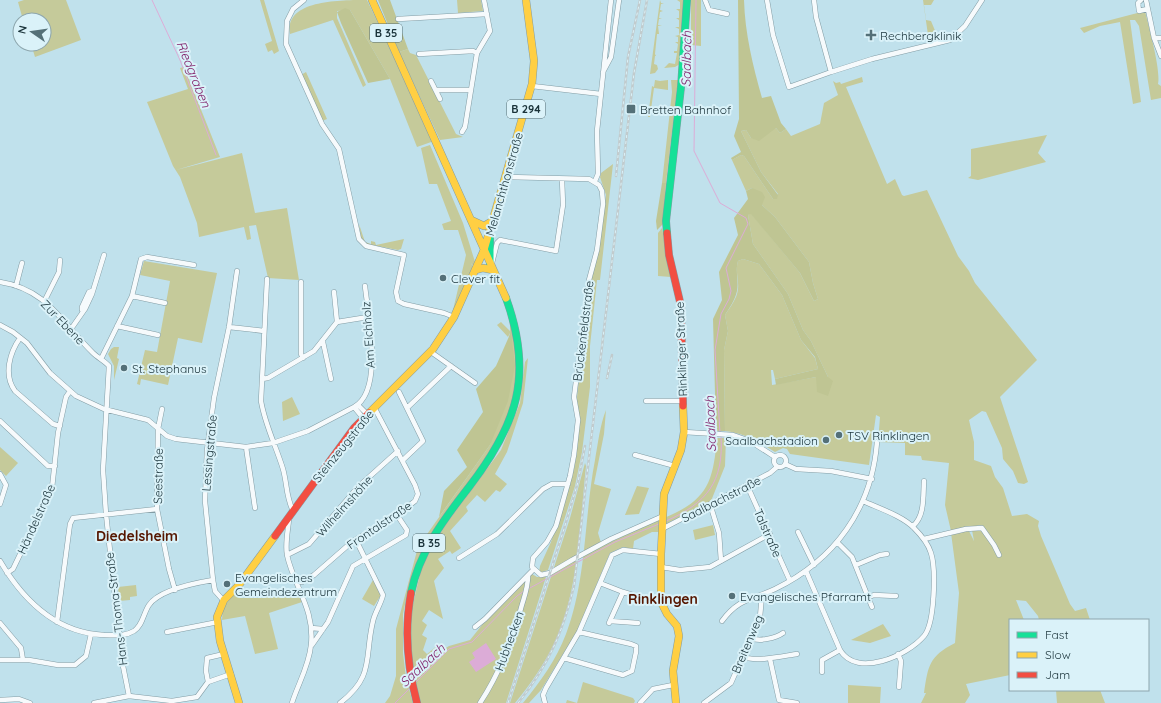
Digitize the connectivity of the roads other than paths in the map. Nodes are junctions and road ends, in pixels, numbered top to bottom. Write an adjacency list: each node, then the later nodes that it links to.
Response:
1 (304, 0): 58 (street)
2 (372, 0): 37 (street, B 35)
3 (484, 0): 15 (street)
4 (526, 0): 28 (street, Melanchthonstraße / B 294)
5 (611, 0): 22 (street)
6 (619, 0): 24 (street)
7 (687, 0): 78 (street, Rinklinger Straße)
8 (705, 0): 16 (street)
9 (768, 0): 26 (street)
10 (814, 0): 26 (street)
11 (982, 0): 26 (street)
12 (1141, 0): 14 (street)
13 (1146, 0): 14 (street)
14 (1147, 9): 18 (street)
15 (487, 14): 17 (street); 20 (street)
16 (727, 14)
17 (398, 19)
18 (1154, 38): 19 (street); 23 (street)
19 (1161, 38)
20 (477, 53): 21 (street); 30 (street)
21 (419, 54)
22 (604, 56): 24 (street); 25 (street)
23 (1161, 56)
24 (611, 57): 25 (street)
25 (603, 72): 31 (street)
26 (832, 72)
27 (431, 81): 29 (street)
28 (532, 86): 31 (street); 34 (street, Melanchthonstraße / B 294)
29 (436, 90): 30 (street); 32 (street)
30 (471, 90): 33 (street)
31 (601, 94): 36 (street)
32 (440, 99)
33 (462, 132)
34 (506, 177): 35 (street); 38 (street, Melanchthonstraße / B 294)
35 (562, 179): 36 (street); 45 (street)
36 (594, 181): 104 (street, Brückenfeldstraße)
37 (471, 220): 38 (street); 40 (street, B 35)
38 (494, 220): 39 (street, Melanchthonstraße / B 294)
39 (489, 235): 40 (street, Melanchthonstraße / B 294); 45 (street, B 294)
40 (484, 250): 45 (street, B 35); 46 (street, Steinzeugstraße)
41 (104, 254): 63 (street)
42 (60, 260): 55 (street)
43 (22, 262): 51 (street)
44 (194, 265): 54 (street)
45 (491, 266): 46 (street); 187 (street, B 35)
46 (476, 270): 58 (street, Steinzeugstraße)
47 (237, 271): 62 (street, Lessingstraße)
48 (267, 279): 64 (street)
49 (0, 282): 51 (street, Zur Ebene)
50 (301, 282): 69 (street)
51 (16, 286): 55 (street, Zur Ebene)
52 (365, 286): 57 (street, Am Eichholz)
53 (334, 292): 59 (street)
54 (132, 296): 56 (street); 61 (street)
55 (45, 300): 63 (street, Zur Ebene)
56 (165, 303)
57 (368, 317): 59 (street); 79 (street, Am Eichholz)
58 (454, 317): 68 (street, Steinzeugstraße)
59 (337, 322): 67 (street)
60 (0, 326): 66 (street)
61 (117, 326): 65 (street); 70 (street)
62 (229, 327): 64 (street); 90 (street, Lessingstraße)
63 (71, 329): 70 (street, Zur Ebene)
64 (264, 331): 72 (street)
65 (158, 335)
66 (20, 338): 75 (street); 86 (street)
67 (323, 342): 69 (street); 73 (street)
68 (431, 352): 71 (street); 80 (street, Steinzeugstraße)
69 (303, 358): 72 (street)
70 (101, 359): 83 (street, Hans-Thoma-Straße)
71 (451, 366): 74 (street); 81 (street)
72 (262, 379): 91 (street)
73 (331, 379)
74 (475, 383)
75 (70, 391): 83 (street); 86 (street, Händelstraße)
76 (399, 392): 81 (street)
77 (646, 401): 78 (street)
78 (683, 401): 88 (street, Rinklinger Straße)
79 (356, 406): 84 (street); 91 (street)
80 (374, 407): 84 (street, Steinzeugstraße); 93 (street, Frontalstraße)
81 (407, 408): 96 (street)
82 (162, 409): 87 (street, Seestraße)
83 (107, 410): 87 (street); 111 (street, Hans-Thoma-Straße)
84 (365, 416): 112 (street, Steinzeugstraße)
85 (0, 421): 98 (street)
86 (60, 426): 98 (street, Händelstraße)
87 (158, 429): 90 (street); 110 (street, Seestraße)
88 (684, 432): 95 (street); 99 (street, Rinklinger Straße)
89 (877, 442): 102 (street)
90 (208, 443): 92 (street); 137 (street, Lessingstraße)
91 (273, 443): 92 (street); 112 (street)
92 (246, 447): 109 (street)
93 (398, 451): 96 (street, Frontalstraße); 124 (street, Wilhelmshöhe)
94 (635, 455): 99 (street)
95 (775, 457): 97 (street); 100 (street)
96 (403, 460): 113 (street, Frontalstraße)
97 (785, 464): 100 (street, Saalbachstraße); 102 (street)
98 (55, 466): 135 (street, Händelstraße)
99 (675, 466): 114 (street, Rinklinger Straße)
100 (777, 466): 105 (street, Saalbachstraße)
101 (0, 474): 107 (street)
102 (872, 479): 106 (street)
103 (924, 481): 115 (street)
104 (568, 484): 127 (street); 133 (street, Brückenfeldstraße)
105 (747, 485): 108 (street, Saalbachstraße); 118 (street, Talstraße)
106 (863, 501): 115 (street); 121 (street)
107 (0, 504)
108 (710, 504): 116 (street, Saalbachstraße); 129 (street)
109 (254, 508)
110 (157, 509): 111 (street); 141 (street, Seestraße)
111 (106, 514): 150 (street); 161 (street, Hans-Thoma-Straße)
112 (291, 514): 124 (street); 147 (street, Steinzeugstraße)
113 (397, 515): 120 (street, Frontalstraße); 126 (street)
114 (663, 517): 116 (street, Rinklinger Straße); 133 (street)
115 (913, 526): 119 (street)
116 (662, 528): 122 (street, Rinklinger Straße)
117 (798, 532): 130 (street)
118 (770, 534): 129 (street); 139 (street, Talstraße)
119 (924, 539): 125 (street); 167 (street)
120 (356, 540): 126 (street); 138 (street, Frontalstraße)
121 (837, 542): 130 (street); 131 (street)
122 (661, 554): 132 (street, Rinklinger Straße); 140 (street)
123 (887, 554): 131 (street)
124 (287, 555): 138 (street)
125 (999, 555)
126 (365, 558): 156 (street); 186 (street)
127 (459, 558)
128 (0, 561): 135 (street)
129 (721, 561): 132 (street)
130 (814, 565): 134 (street)
131 (856, 565): 145 (street)
132 (660, 567): 176 (street, Rinklinger Straße)
133 (533, 570): 136 (street, Brückenfeldstraße)
134 (806, 571): 139 (street); 164 (street)
135 (7, 573): 150 (street)
136 (528, 576): 154 (street, Brückenfeldstraße); 188 (street, Hubhecken)
137 (213, 580): 141 (street); 147 (street, Lessingstraße)
138 (298, 581): 155 (street)
139 (790, 581): 143 (street)
140 (600, 582): 142 (street); 158 (street)
141 (175, 590): 161 (street)
142 (623, 592): 146 (street); 153 (street)
143 (762, 595): 149 (street); 162 (street, Breitenweg)
144 (896, 596): 145 (street)
145 (869, 597): 148 (street)
146 (646, 599)
147 (223, 600): 151 (street)
148 (872, 608)
149 (722, 621)
150 (57, 622): 160 (street)
151 (218, 622): 157 (street); 165 (street)
152 (0, 623): 172 (street)
153 (638, 624)
154 (475, 627)
155 (311, 628): 156 (street); 163 (street)
156 (323, 629): 163 (street)
157 (167, 632)
158 (579, 632): 168 (street); 168 (street)
159 (783, 633): 162 (street)
160 (91, 634): 161 (street); 172 (street)
161 (119, 636): 178 (street, Hans-Thoma-Straße)
162 (751, 638): 169 (street, Breitenweg)
163 (311, 646): 185 (street)
164 (840, 650): 167 (street); 173 (street)
165 (224, 654): 174 (street); 175 (street)
166 (797, 654): 170 (street)
167 (898, 654): 177 (street)
168 (564, 658): 189 (street)
169 (743, 658): 170 (street); 192 (street, Breitenweg)
170 (770, 659): 193 (street)
171 (0, 660): 172 (street)
172 (23, 660)
173 (822, 672)
174 (231, 674): 175 (street); 184 (street)
175 (208, 682): 179 (street)
176 (673, 685): 190 (street); 191 (street, Rinklinger Straße)
177 (899, 687)
178 (129, 696): 179 (street); 182 (street)
179 (149, 697): 183 (street)
180 (0, 700): 181 (street)
181 (30, 703)
182 (94, 703)
183 (148, 703)
184 (239, 703)
185 (292, 703)
186 (340, 703)
187 (417, 703)
188 (480, 703)
189 (545, 703)
190 (640, 703)
191 (676, 703)
192 (704, 703)
193 (797, 703)

